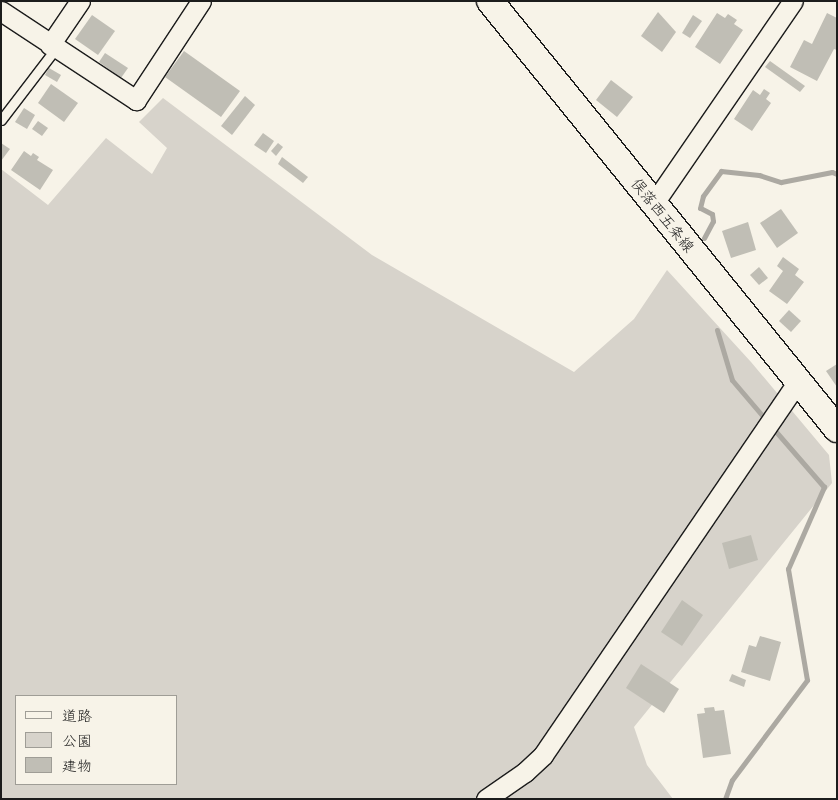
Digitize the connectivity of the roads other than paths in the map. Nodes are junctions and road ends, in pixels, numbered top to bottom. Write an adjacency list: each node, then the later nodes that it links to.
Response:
1 (80, 1): 6 (street)
2 (201, 1): 6 (street)
3 (490, 1): 8 (main road, 俣落西五条線)
4 (793, 1): 8 (street)
5 (1, 11): 6 (street)
6 (53, 47): 7 (lane)
7 (1, 120)
8 (654, 203): 9 (main road, 俣落西五条線)
9 (798, 381): 10 (main road, 俣落西五条線); 11 (street)
10 (837, 429)
11 (486, 799)

